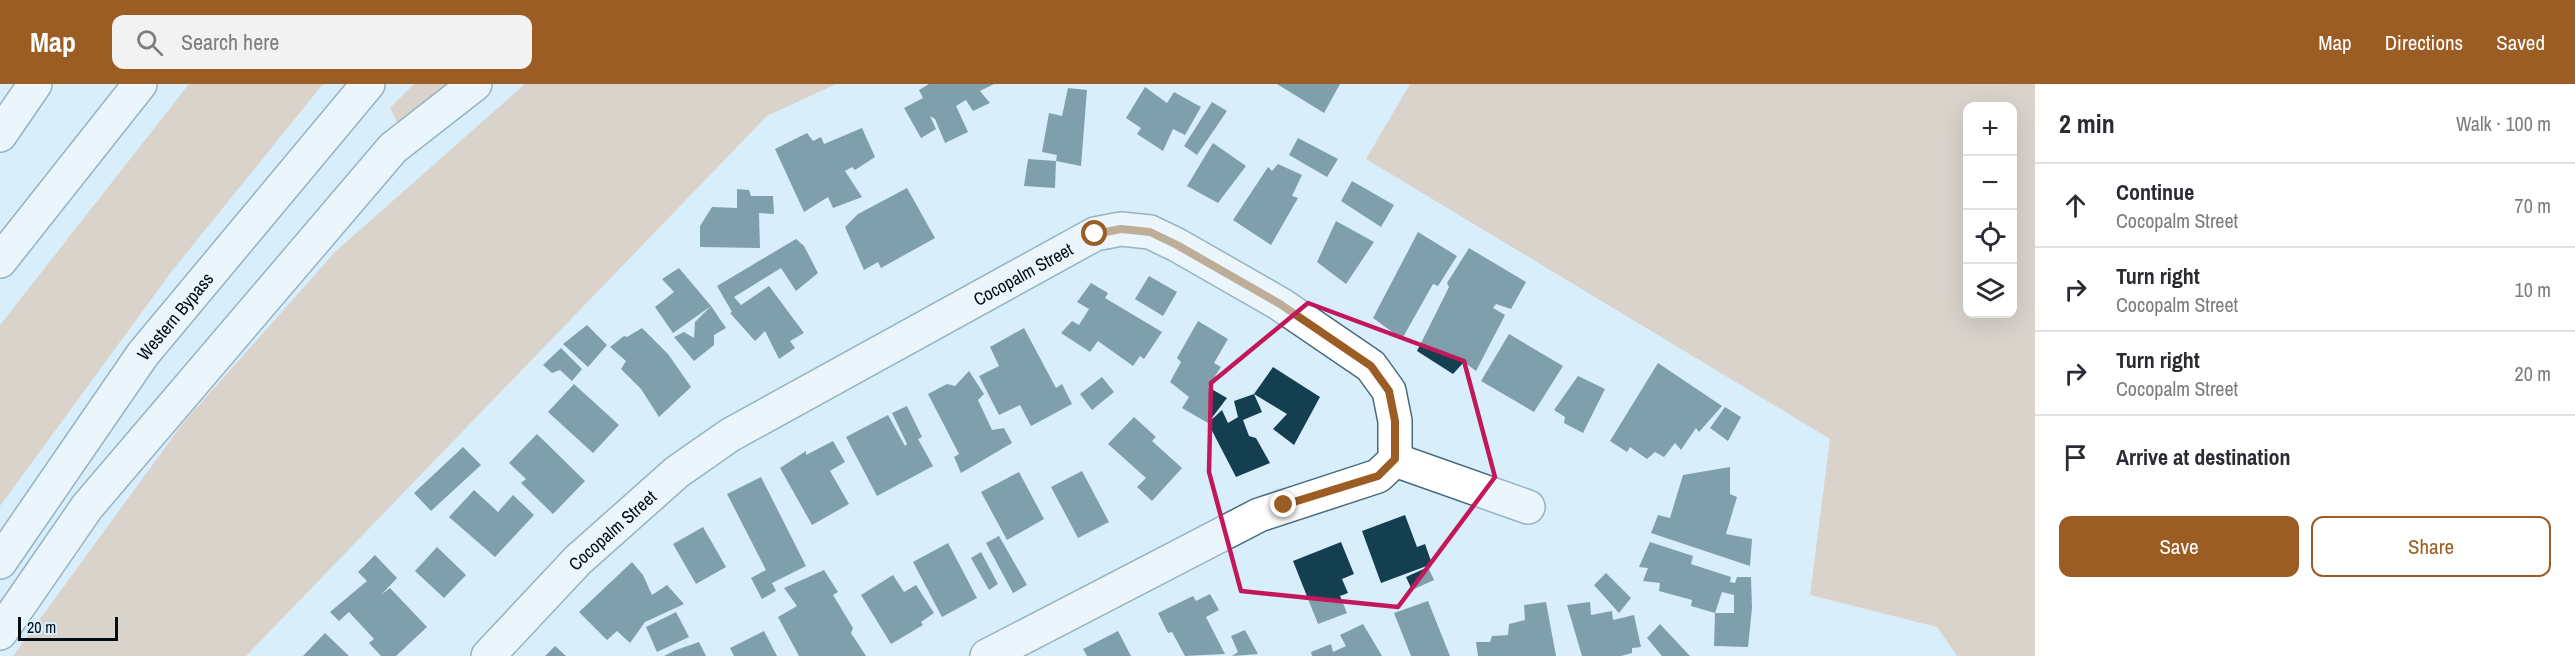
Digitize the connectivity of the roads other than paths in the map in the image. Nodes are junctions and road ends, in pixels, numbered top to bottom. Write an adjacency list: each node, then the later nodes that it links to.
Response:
1 (35, 84): 5 (main road)
2 (140, 84): 6 (main road)
3 (368, 84): 9 (main road, Western Bypass)
4 (475, 84): 10 (main road)
5 (0, 135)
6 (0, 261)
7 (1395, 459): 8 (main road); 11 (main road, Cocopalm Street); 12 (main road)
8 (1528, 507)
9 (0, 562)
10 (0, 633)
11 (488, 656)
12 (987, 656)

